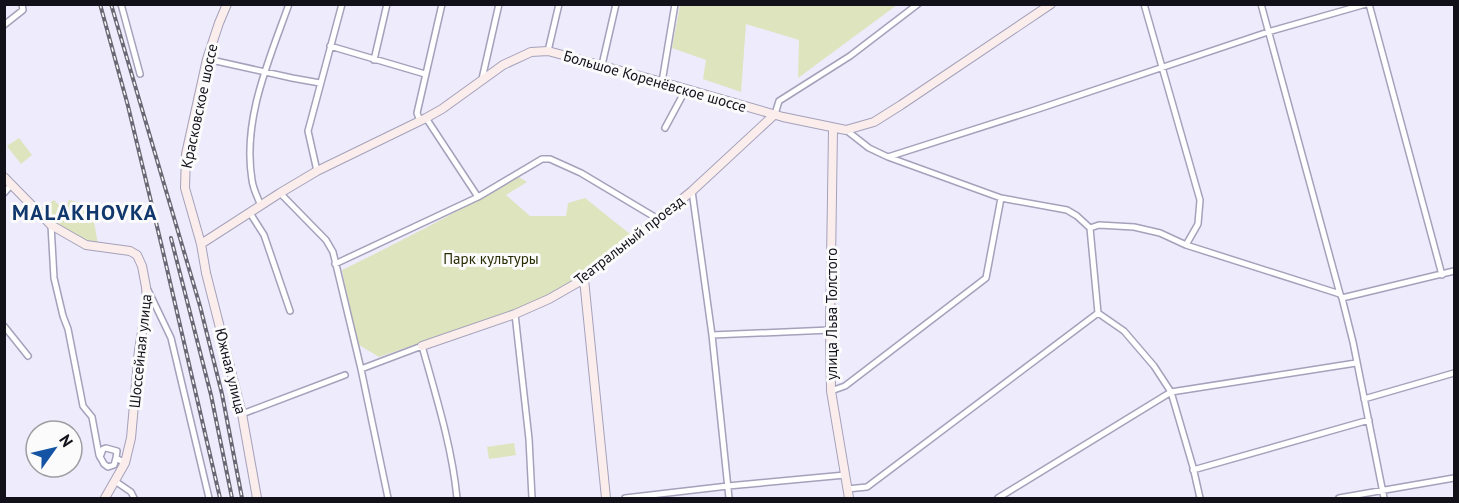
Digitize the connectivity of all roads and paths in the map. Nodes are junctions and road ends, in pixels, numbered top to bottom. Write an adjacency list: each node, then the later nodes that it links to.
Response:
1 (22, 4): 17 (street)
2 (121, 4): 26 (street)
3 (227, 4): 21 (main road, Красковское шоссе)
4 (289, 4): 25 (street)
5 (342, 4): 19 (street)
6 (387, 4): 22 (street)
7 (442, 4): 27 (street)
8 (499, 4): 28 (street)
9 (559, 4): 20 (street)
10 (616, 4): 23 (street)
11 (675, 4): 29 (street)
12 (918, 4): 32 (street)
13 (1051, 4): 36 (main road, Большое Коренёвское шоссе)
14 (1144, 4): 24 (street)
15 (1261, 4): 18 (street)
16 (1368, 4): 18 (street); 55 (street)
17 (4, 25)
18 (1268, 32): 24 (street); 58 (street)
19 (330, 46): 22 (street); 30 (street)
20 (548, 51): 23 (main road, Большое Коренёвское шоссе); 28 (main road, Большое Коренёвское шоссе)
21 (207, 58): 25 (street); 51 (main road, Красковское шоссе)
22 (374, 60): 27 (street)
23 (602, 65): 29 (main road, Большое Коренёвское шоссе)
24 (1161, 68): 37 (street); 52 (street)
25 (264, 71): 30 (street); 46 (street)
26 (140, 74)
27 (425, 74): 33 (street)
28 (482, 80): 33 (main road, Большое Коренёвское шоссе)
29 (662, 82): 31 (main road, Большое Коренёвское шоссе)
30 (320, 83): 38 (street)
31 (686, 89): 32 (main road, Большое Коренёвское шоссе); 34 (street)
32 (775, 114): 35 (main road, Большое Коренёвское шоссе); 41 (main road, Театральный проезд)
33 (423, 120): 38 (main road, Большое Коренёвское шоссе); 44 (street)
34 (666, 128)
35 (833, 129): 36 (main road, Большое Коренёвское шоссе); 63 (main road, улица Льва Толстого)
36 (846, 130): 37 (street)
37 (888, 157): 45 (street)
38 (317, 171): 43 (main road, Большое Коренёвское шоссе)
39 (4, 177): 40 (main road)
40 (11, 185): 42 (street); 49 (main road)
41 (692, 191): 48 (main road, Театральный проезд); 64 (street)
42 (4, 193)
43 (280, 193): 46 (main road, Большое Коренёвское шоссе); 53 (street)
44 (478, 197): 48 (street); 53 (street)
45 (1001, 198): 50 (street); 71 (street)
46 (261, 206): 47 (main road, Большое Коренёвское шоссе)
47 (250, 213): 51 (main road, Большое Коренёвское шоссе); 59 (street)
48 (658, 219): 56 (main road, Театральный проезд)
49 (51, 225): 57 (main road, Шоссейная улица); 76 (street)
50 (1090, 228): 52 (street); 60 (street)
51 (201, 244): 74 (main road, Южная улица)
52 (1186, 244): 58 (street)
53 (335, 264): 68 (street)
54 (1455, 271): 55 (street)
55 (1442, 274): 58 (street)
56 (584, 279): 61 (main road, Театральный проезд); 93 (main road)
57 (146, 287): 78 (main road, Шоссейная улица); 88 (street)
58 (1341, 296): 67 (street)
59 (290, 311)
60 (1098, 313): 72 (street); 84 (street)
61 (515, 314): 65 (main road, Театральный проезд); 92 (street)
62 (4, 326): 66 (street)
63 (830, 330): 64 (street); 71 (main road, улица Льва Толстого)
64 (712, 335): 83 (street)
65 (422, 346): 68 (street, Театральный проезд); 91 (street)
66 (28, 356)
67 (1356, 363): 72 (street); 73 (street)
68 (361, 369): 90 (street)
69 (1455, 373): 73 (street)
70 (345, 375): 74 (street)
71 (831, 391): 80 (main road, улица Льва Толстого)
72 (1171, 392): 79 (street); 97 (street)
73 (1364, 399): 75 (street)
74 (242, 414): 89 (main road, Южная улица)
75 (1369, 420): 79 (street); 85 (street)
76 (100, 457): 77 (street); 77 (street)
77 (116, 458): 78 (street)
78 (125, 463): 82 (main road, Шоссейная улица)
79 (1193, 470): 98 (street)
80 (845, 475): 83 (street); 84 (main road, улица Льва Толстого)
81 (1455, 478): 85 (street)
82 (115, 481): 86 (main road, Шоссейная улица); 87 (street)
83 (728, 486): 94 (street); 95 (street)
84 (847, 489): 96 (main road, улица Льва Толстого)
85 (1382, 490): 99 (street); 100 (street)
86 (105, 498)
87 (134, 498)
88 (209, 498)
89 (257, 498)
90 (388, 498)
91 (458, 498)
92 (532, 498)
93 (606, 498)
94 (625, 498)
95 (729, 498)
96 (849, 498)
97 (998, 498)
98 (1200, 498)
99 (1339, 498)
100 (1384, 498)

